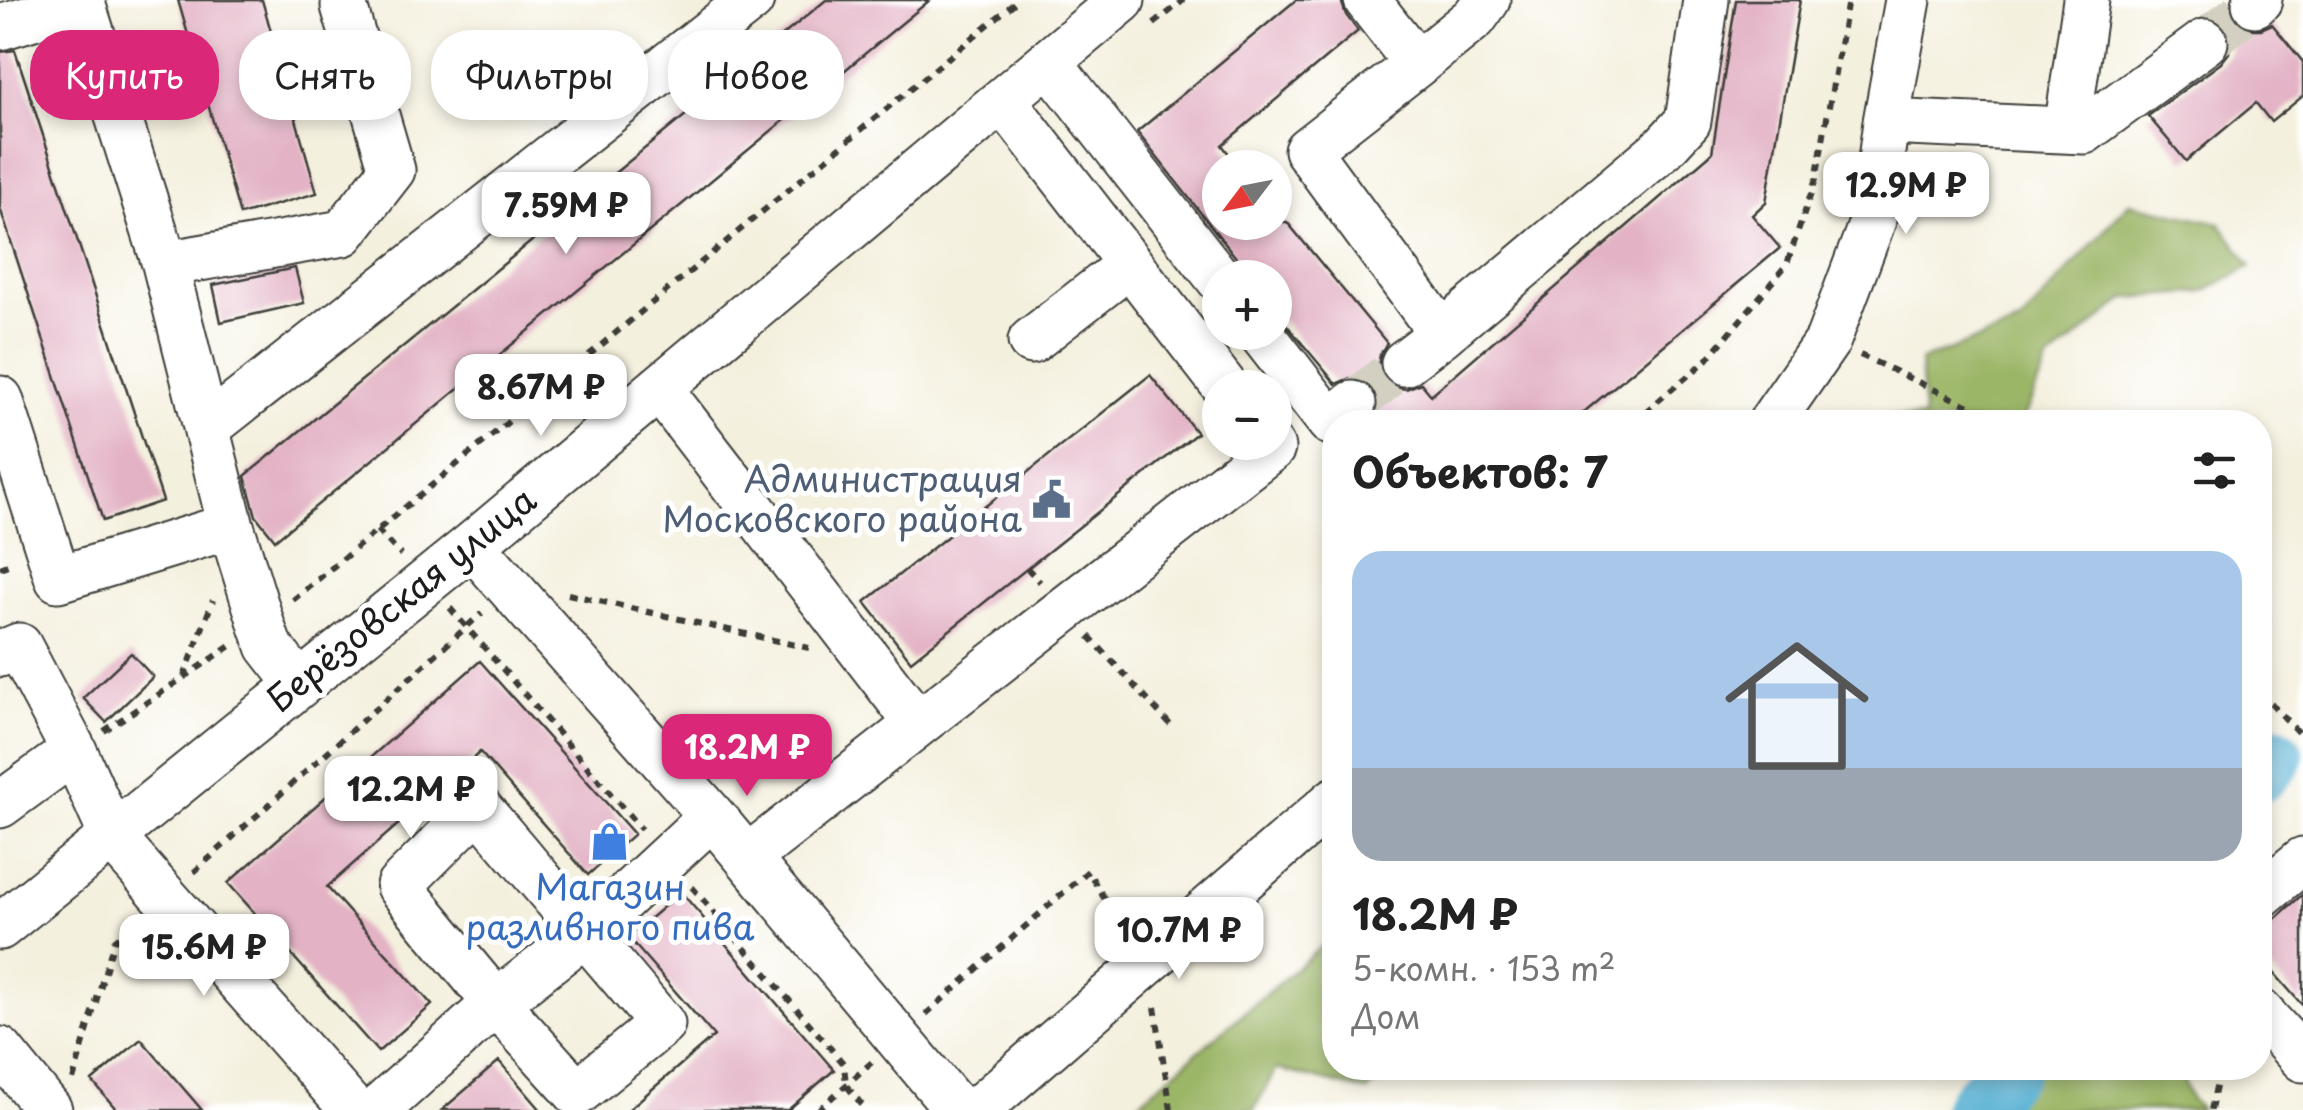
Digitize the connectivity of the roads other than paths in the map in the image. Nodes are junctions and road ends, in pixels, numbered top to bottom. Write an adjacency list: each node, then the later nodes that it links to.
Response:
1 (1122, 0): 12 (street, Берёзовская улица)
2 (1366, 0): 13 (street)
3 (1487, 0): 13 (street)
4 (1706, 0): 20 (street)
5 (1908, 0): 15 (street)
6 (2086, 0): 16 (street)
7 (81, 1): 10 (street); 18 (street)
8 (746, 2): 31 (street)
9 (344, 6): 18 (street)
10 (0, 27)
11 (2205, 42): 16 (street)
12 (1049, 62): 14 (street, Берёзовская улица); 17 (street)
13 (1417, 64): 20 (street)
14 (1003, 100): 19 (street); 25 (street, Берёзовская улица)
15 (1886, 122): 16 (street); 29 (street)
16 (2067, 130)
17 (1204, 260)
18 (166, 264): 31 (street)
19 (1130, 264): 21 (street); 24 (street)
20 (1442, 334): 23 (street)
21 (1031, 341)
22 (1274, 350): 30 (street)
23 (1404, 364)
24 (1212, 370)
25 (659, 388): 34 (street, Берёзовская улица); 37 (street)
26 (0, 400): 33 (street)
27 (1353, 404): 28 (street)
28 (1345, 410)
29 (1779, 410)
30 (1322, 412)
31 (208, 427): 33 (street)
32 (1257, 460): 37 (street)
33 (234, 533): 36 (street)
34 (472, 545): 36 (street, Берёзовская улица); 41 (street)
35 (0, 654): 38 (street)
36 (298, 683): 42 (street, Берёзовская улица)
37 (918, 724): 43 (street)
38 (74, 751): 39 (street); 42 (street)
39 (0, 805)
40 (1322, 811): 56 (street)
41 (712, 816): 43 (street); 47 (street)
42 (112, 838): 46 (street, Берёзовская улица); 53 (street)
43 (747, 858): 55 (street)
44 (2303, 860): 45 (street)
45 (2272, 886)
46 (0, 927)
47 (587, 932): 48 (street); 48 (street); 48 (street)
48 (496, 1004): 54 (street)
49 (2272, 1025): 51 (street)
50 (0, 1050): 52 (street)
51 (2303, 1059)
52 (49, 1110)
53 (352, 1110)
54 (376, 1110)
55 (958, 1110)
56 (976, 1110)

